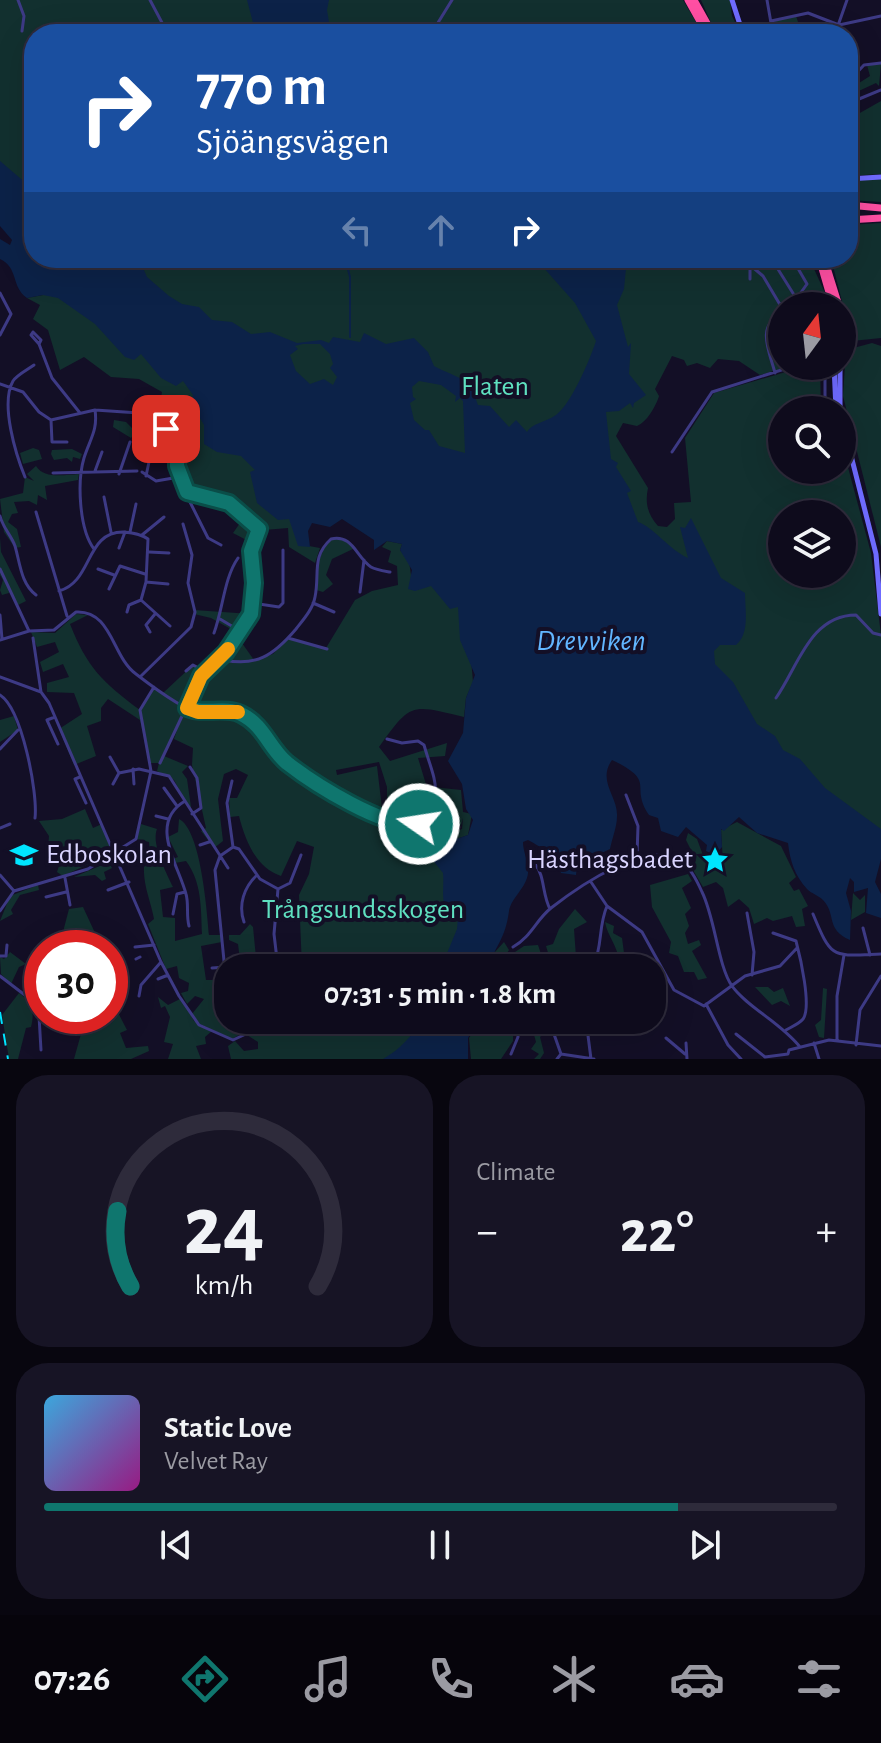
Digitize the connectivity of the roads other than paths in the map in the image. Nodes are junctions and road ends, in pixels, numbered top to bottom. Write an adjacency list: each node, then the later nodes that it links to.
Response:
1 (18, 0): 19 (street)
2 (150, 0): 10 (street)
3 (452, 0): 11 (street)
4 (693, 0): 12 (highway); 13 (highway)
5 (732, 0): 14 (main road)
6 (767, 0): 9 (street)
7 (847, 0): 17 (street)
8 (881, 16): 18 (street)
9 (771, 21): 15 (street); 16 (street)
10 (163, 24)
11 (437, 24)
12 (705, 24)
13 (706, 24)
14 (740, 24)
15 (769, 24)
16 (837, 24)
17 (839, 24)
18 (844, 24)
19 (22, 31)
20 (881, 63): 21 (street)
21 (858, 71)
22 (881, 90): 23 (street)
23 (858, 100)
24 (881, 177): 25 (main road)
25 (858, 178)
26 (858, 206): 27 (highway)
27 (881, 208)
28 (881, 218): 29 (highway)
29 (858, 219)
30 (750, 268): 35 (street)
31 (754, 268): 36 (street)
32 (778, 268): 37 (street)
33 (798, 268): 38 (street)
34 (825, 268): 39 (highway)
35 (750, 279)
36 (773, 292)
37 (793, 292)
38 (801, 292)
39 (832, 292)
40 (0, 293): 41 (street)
41 (0, 335)
42 (39, 344): 48 (street)
43 (34, 365): 46 (street)
44 (768, 375): 55 (street)
45 (0, 384): 46 (street)
46 (10, 388): 51 (street); 64 (street)
47 (95, 410): 48 (street); 49 (street); 57 (street)
48 (80, 413): 51 (street)
49 (139, 413)
50 (145, 418): 65 (street)
51 (51, 420): 52 (street)
52 (67, 442)
53 (130, 442): 62 (street)
54 (102, 452): 58 (street)
55 (672, 452)
56 (144, 458): 60 (street)
57 (81, 471): 58 (street); 59 (street); 79 (street)
58 (95, 471): 62 (street)
59 (53, 473)
60 (141, 473): 62 (street); 65 (street)
61 (856, 473): 68 (main road)
62 (119, 474)
63 (856, 476): 68 (main road)
64 (25, 477)
65 (180, 477): 66 (street)
66 (189, 494): 77 (street); 97 (street)
67 (104, 497): 74 (street)
68 (863, 498): 102 (main road)
69 (136, 504): 75 (street)
70 (36, 512): 93 (street)
71 (0, 516): 95 (street)
72 (164, 517): 76 (street)
73 (183, 524): 120 (street)
74 (111, 532): 75 (street); 79 (street)
75 (128, 532): 76 (street); 78 (street)
76 (142, 535): 81 (street)
77 (221, 545)
78 (119, 548)
79 (94, 550): 93 (street)
80 (283, 550): 97 (street)
81 (149, 552): 82 (street); 88 (street)
82 (169, 553)
83 (238, 558): 105 (street)
84 (364, 560): 87 (street); 94 (street); 98 (street)
85 (0, 569): 107 (street)
86 (98, 569): 89 (street)
87 (390, 572)
88 (147, 574): 89 (street); 90 (street)
89 (114, 575): 92 (street)
90 (146, 582): 91 (street); 96 (street)
91 (168, 584)
92 (109, 589)
93 (59, 591): 103 (street)
94 (360, 592)
95 (36, 595)
96 (141, 600): 99 (street); 101 (street)
97 (252, 603): 108 (street)
98 (313, 603): 100 (street); 113 (street)
99 (127, 612)
100 (334, 612)
101 (155, 614): 106 (street); 109 (street)
102 (881, 614)
103 (67, 616): 107 (street); 120 (street)
104 (0, 619): 114 (street)
105 (220, 619): 108 (street); 110 (street)
106 (170, 626)
107 (29, 631): 114 (street)
108 (240, 631): 116 (street)
109 (150, 632)
110 (214, 633)
111 (881, 635): 124 (street)
112 (33, 638): 122 (street)
113 (288, 638): 115 (street); 116 (street)
114 (1, 640)
115 (327, 649)
116 (220, 659): 118 (street)
117 (186, 671): 118 (street)
118 (206, 672): 125 (street)
119 (0, 677): 122 (street)
120 (140, 677): 121 (street)
121 (154, 687): 125 (street); 135 (street)
122 (41, 692): 126 (street)
123 (0, 695): 127 (street)
124 (776, 698)
125 (187, 708): 128 (street); 132 (street)
126 (55, 717): 129 (street); 137 (street)
127 (18, 730): 130 (street); 150 (street)
128 (387, 739)
129 (58, 744)
130 (0, 749)
131 (110, 757): 136 (street)
132 (160, 763)
133 (190, 767): 148 (street)
134 (133, 769): 135 (street); 136 (street); 140 (street)
135 (151, 771): 145 (street); 157 (street)
136 (119, 773): 139 (street)
137 (80, 777): 146 (street); 157 (street)
138 (232, 781): 156 (street)
139 (113, 784)
140 (134, 784)
141 (164, 788): 143 (street)
142 (626, 795): 160 (street)
143 (167, 797): 144 (street); 147 (street)
144 (161, 801)
145 (185, 801): 147 (street); 148 (street)
146 (86, 803)
147 (177, 806): 151 (street)
148 (192, 814): 154 (street)
149 (156, 816): 151 (street)
150 (35, 818)
151 (168, 819): 172 (street)
152 (10, 824): 153 (street)
153 (0, 828)
154 (209, 842): 155 (street); 159 (street)
155 (200, 845)
156 (233, 847): 159 (street); 164 (street)
157 (116, 854): 165 (street); 166 (street)
158 (301, 855): 168 (street)
159 (220, 856): 162 (street); 194 (street)
160 (637, 856): 167 (street); 207 (street)
161 (535, 864): 178 (street)
162 (228, 868)
163 (0, 875): 170 (street)
164 (257, 875): 168 (street); 185 (street)
165 (65, 878): 170 (street); 171 (street)
166 (129, 882): 169 (street); 190 (street)
167 (591, 882): 177 (street); 178 (street)
168 (278, 889): 183 (street)
169 (108, 890)
170 (14, 891): 179 (street)
171 (68, 891): 175 (street); 176 (street)
172 (185, 892): 173 (street); 186 (street)
173 (177, 894): 174 (street); 181 (street)
174 (171, 896)
175 (46, 897)
176 (70, 905)
177 (607, 906): 196 (street); 209 (street)
178 (550, 909): 192 (street)
179 (0, 911)
180 (747, 913): 204 (street)
181 (173, 914)
182 (813, 914): 198 (street)
183 (275, 916): 184 (street); 195 (street)
184 (288, 917)
185 (244, 922)
186 (189, 926)
187 (863, 928): 199 (street)
188 (773, 933): 193 (street)
189 (7, 945): 200 (street)
190 (154, 945): 191 (street); 201 (street)
191 (135, 947)
192 (513, 947)
193 (797, 948): 204 (street); 210 (street)
194 (225, 954)
195 (277, 954)
196 (598, 954)
197 (881, 954): 199 (street)
198 (844, 955): 199 (street); 219 (street)
199 (870, 955)
200 (0, 956)
201 (161, 962): 202 (street); 203 (street)
202 (150, 974): 203 (street); 208 (street)
203 (168, 975): 211 (street)
204 (752, 975): 207 (street)
205 (0, 976): 225 (street)
206 (881, 976): 222 (street)
207 (731, 985): 209 (street); 210 (street)
208 (139, 996)
209 (705, 1005): 232 (street)
210 (786, 1030): 224 (street)
211 (214, 1032)
212 (219, 1034): 213 (street)
213 (246, 1034)
214 (518, 1034): 226 (street)
215 (554, 1034): 227 (street)
216 (588, 1034): 231 (street)
217 (736, 1034): 229 (street)
218 (666, 1038): 228 (street)
219 (837, 1041): 221 (street); 222 (street)
220 (686, 1043): 228 (street)
221 (814, 1043): 224 (street); 233 (street)
222 (856, 1045): 223 (street)
223 (881, 1046)
224 (800, 1047): 229 (street)
225 (41, 1050)
226 (511, 1054)
227 (561, 1054): 230 (street); 231 (street)
228 (686, 1057)
229 (789, 1057)
230 (557, 1059)
231 (592, 1059)
232 (741, 1059)
233 (819, 1059)

